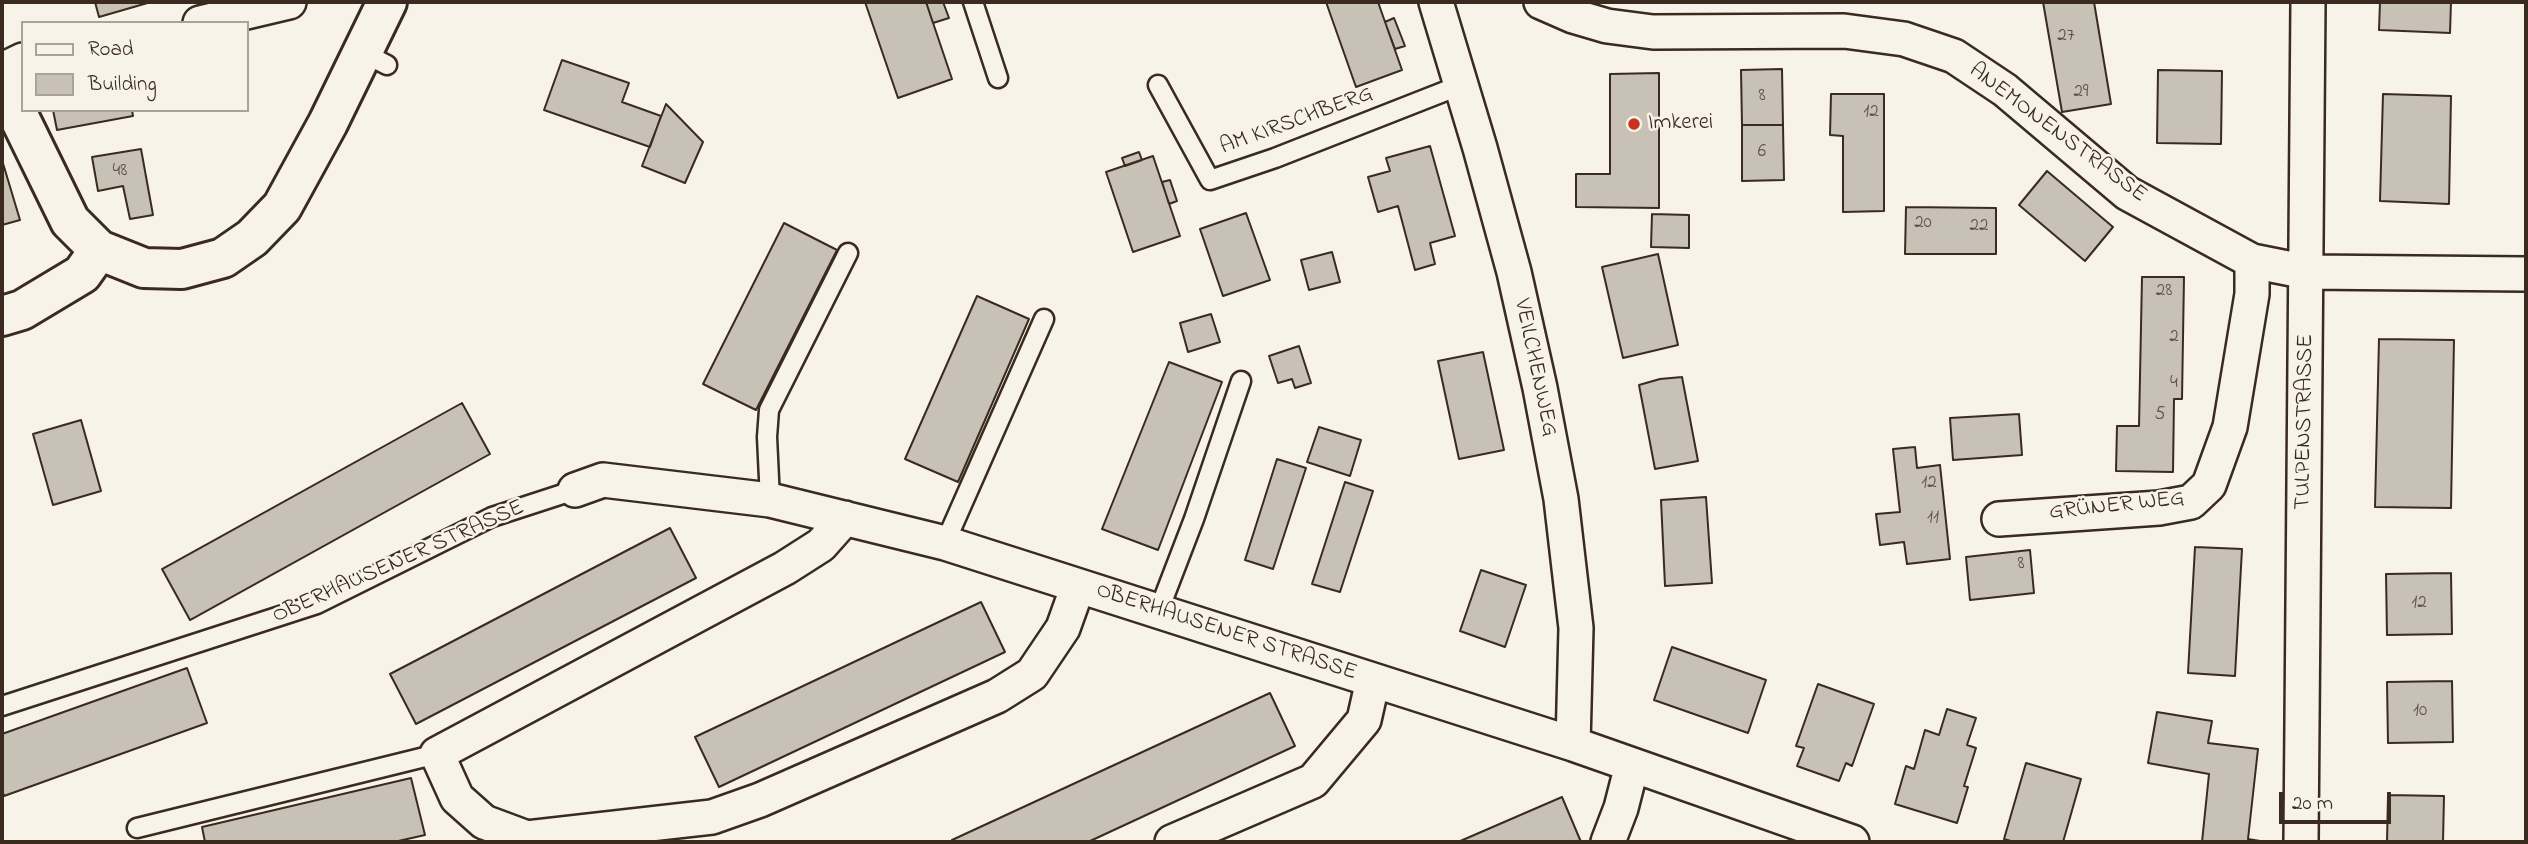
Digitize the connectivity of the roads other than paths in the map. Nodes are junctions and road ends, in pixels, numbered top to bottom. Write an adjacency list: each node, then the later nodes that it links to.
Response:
1 (289, 2): 7 (street)
2 (387, 2): 14 (main road)
3 (973, 2): 10 (lane)
4 (1436, 2): 13 (street, VEILCHENWEG)
5 (1541, 2): 16 (street, ANEMONENSTRASSE)
6 (2308, 2): 17 (street, TULPENSTRASSE)
7 (208, 21)
8 (21, 61): 9 (street)
9 (2, 70)
10 (998, 78)
11 (2, 82): 14 (main road)
12 (1158, 85): 13 (lane, AM KIRSCHBERG)
13 (1461, 85): 31 (street, VEILCHENWEG)
14 (99, 250): 19 (main road)
15 (848, 253): 23 (lane)
16 (2252, 261): 17 (street, ANEMONENSTRASSE); 25 (street, GRÜNER WEG)
17 (2307, 272): 18 (street, ANEMONENSTRASSE); 38 (street, TULPENSTRASSE)
18 (2526, 274)
19 (2, 316)
20 (1044, 318): 26 (lane)
21 (1241, 382): 28 (lane)
22 (575, 490): 23 (street, OBERHAUSENER STRASSE); 30 (lane, OBERHAUSENER STRASSE)
23 (770, 500): 24 (street, OBERHAUSENER STRASSE)
24 (845, 518): 26 (street, OBERHAUSENER STRASSE); 32 (street)
25 (1999, 519)
26 (945, 543): 27 (street, OBERHAUSENER STRASSE)
27 (1078, 586): 28 (street, OBERHAUSENER STRASSE); 32 (street, OBERHAUSENER STRASSE)
28 (1159, 610): 29 (street, OBERHAUSENER STRASSE)
29 (1373, 680): 31 (street, OBERHAUSENER STRASSE); 35 (street, OBERHAUSENER STRASSE)
30 (2, 706)
31 (1573, 744): 33 (street, OBERHAUSENER STRASSE)
32 (437, 754): 34 (lane)
33 (1634, 756): 36 (street); 37 (street, OBERHAUSENER STRASSE)
34 (137, 828)
35 (1172, 842)
36 (1608, 842)
37 (1852, 842)
38 (2301, 842)

